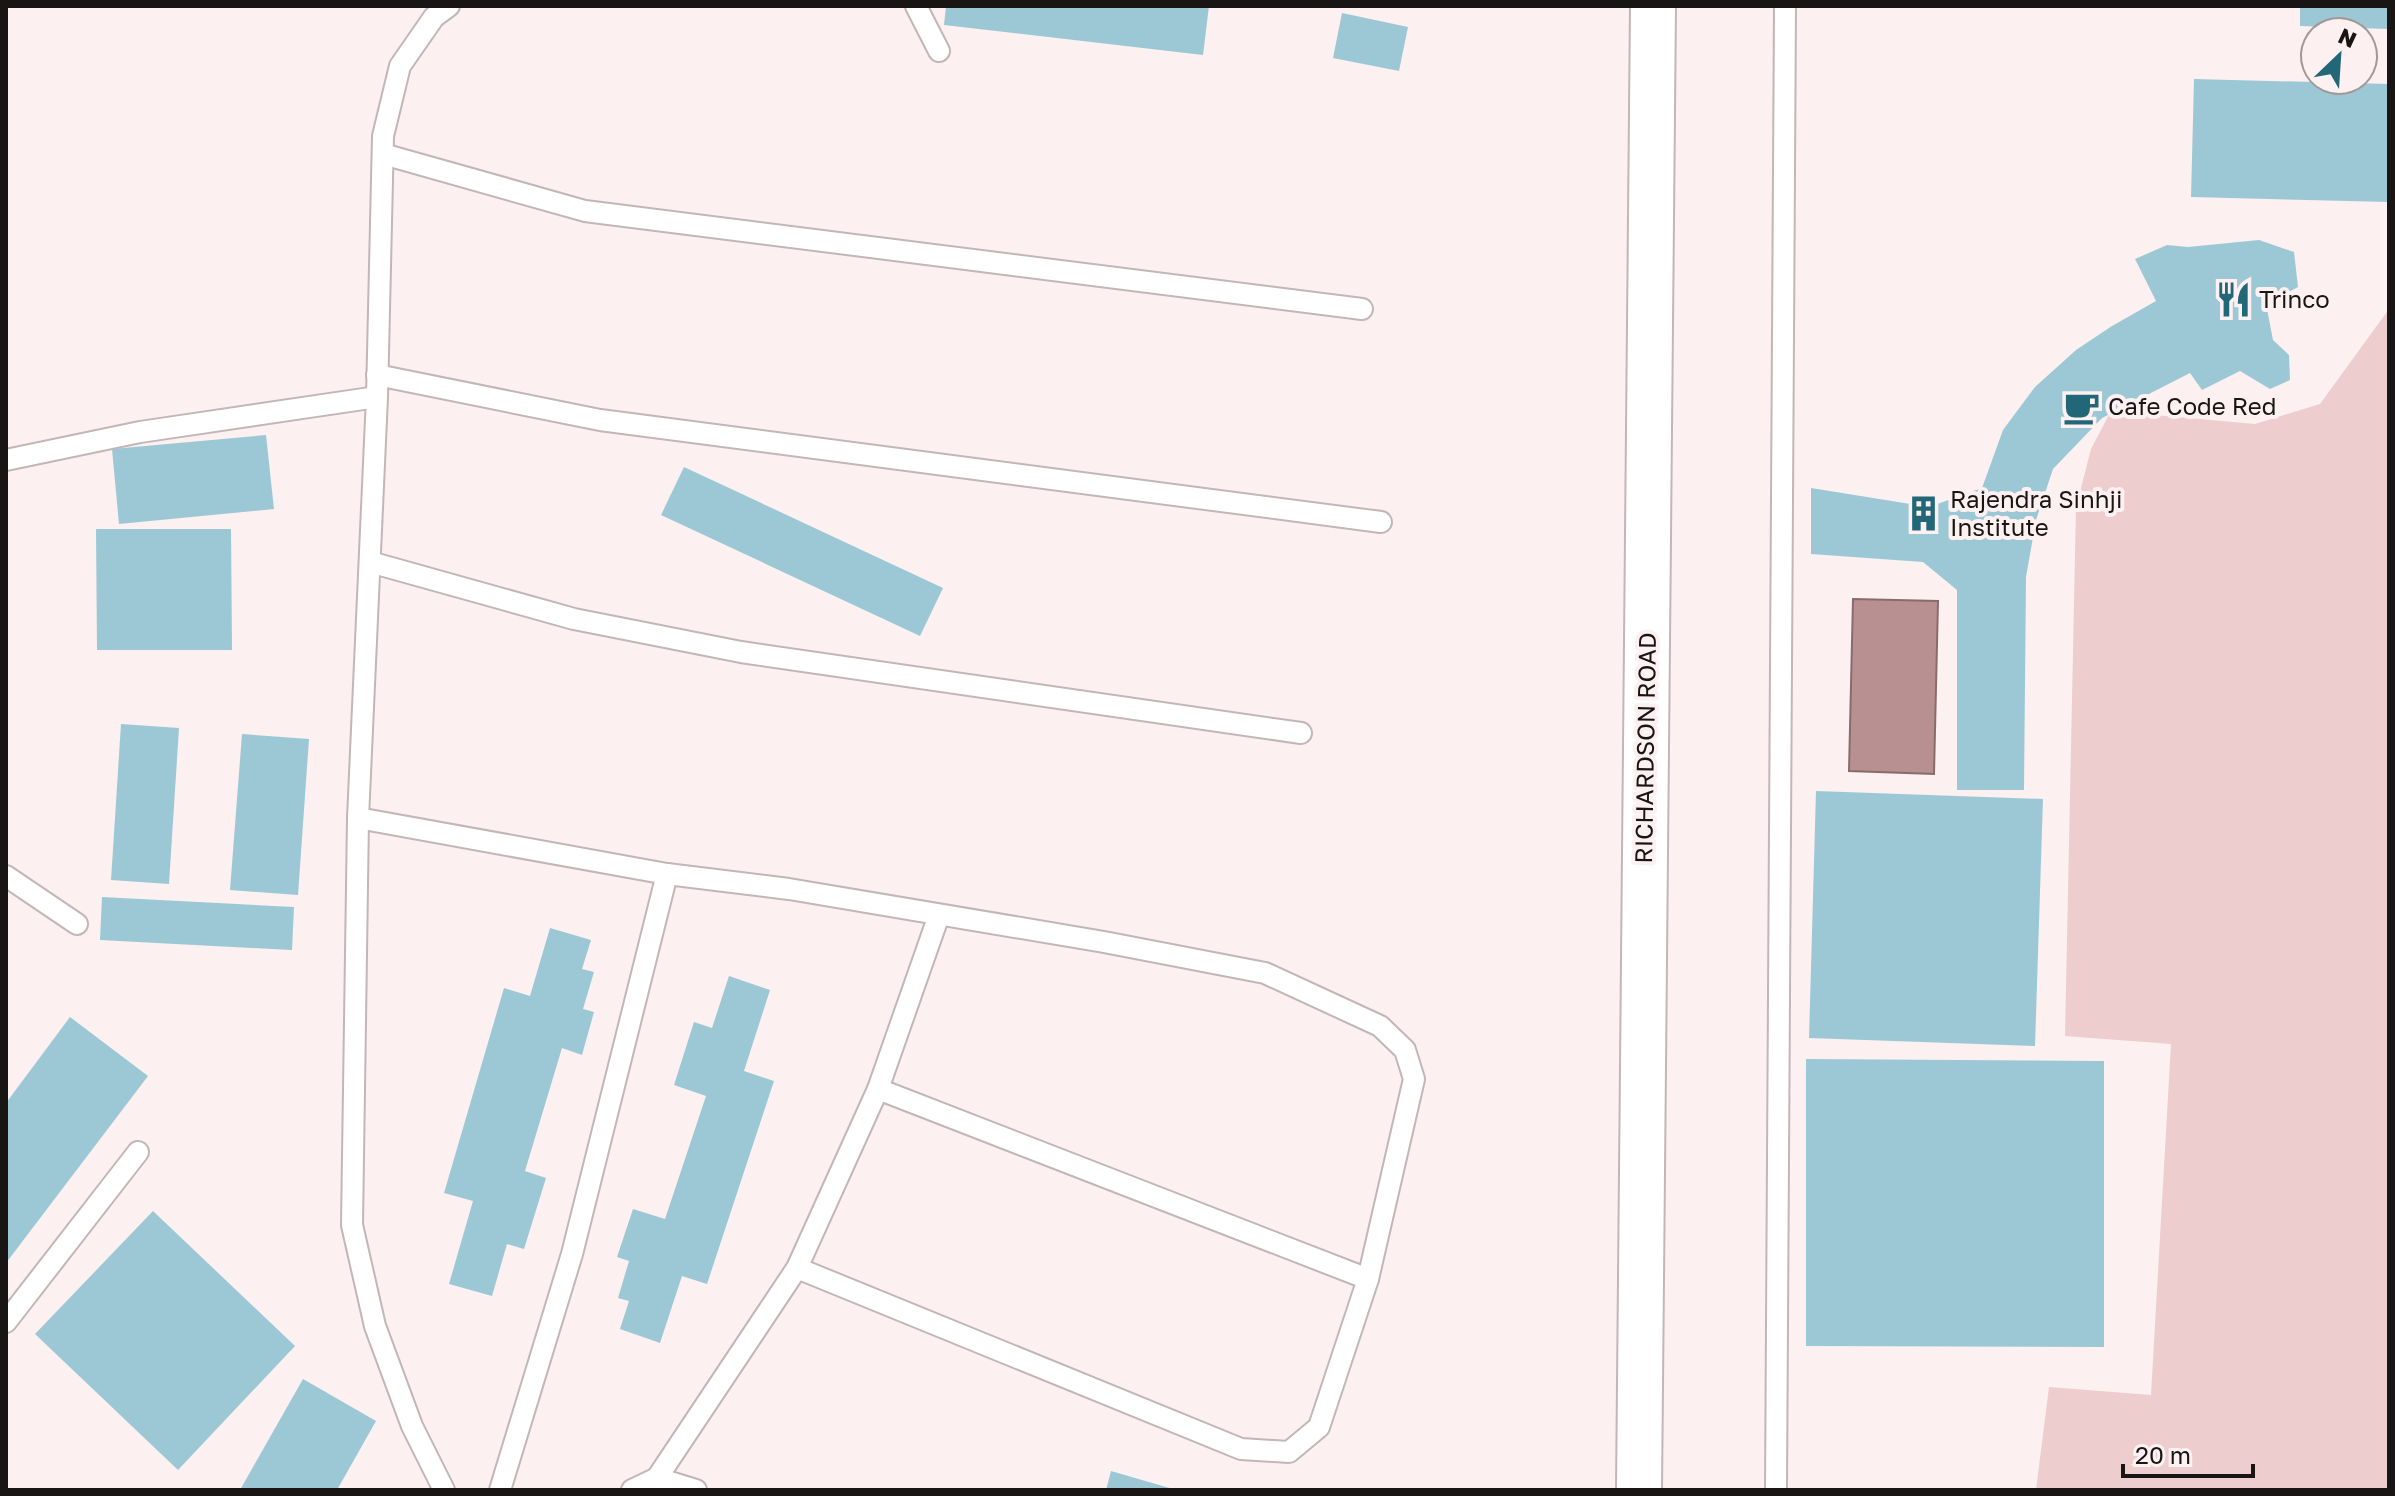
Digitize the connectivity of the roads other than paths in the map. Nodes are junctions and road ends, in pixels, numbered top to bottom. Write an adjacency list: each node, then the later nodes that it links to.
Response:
1 (449, 6): 6 (lane)
2 (916, 6): 5 (lane)
3 (1653, 6): 29 (street, RICHARDSON ROAD)
4 (1785, 6): 30 (lane)
5 (939, 51)
6 (383, 154): 7 (lane); 8 (lane)
7 (1362, 309)
8 (377, 375): 9 (lane); 11 (lane)
9 (377, 397): 10 (lane); 12 (lane)
10 (6, 460)
11 (1381, 522)
12 (370, 562): 13 (lane); 14 (lane)
13 (1301, 733)
14 (358, 818): 15 (lane); 25 (lane)
15 (667, 874): 17 (lane); 26 (lane)
16 (6, 876): 18 (lane)
17 (939, 915): 19 (lane); 22 (lane)
18 (77, 924)
19 (878, 1089): 21 (lane); 22 (lane)
20 (138, 1152): 23 (lane)
21 (797, 1268): 22 (lane); 24 (lane)
22 (1368, 1279)
23 (7, 1320)
24 (657, 1478): 27 (lane); 28 (lane)
25 (444, 1490)
26 (500, 1490)
27 (632, 1490)
28 (696, 1490)
29 (1639, 1490)
30 (1776, 1490)

